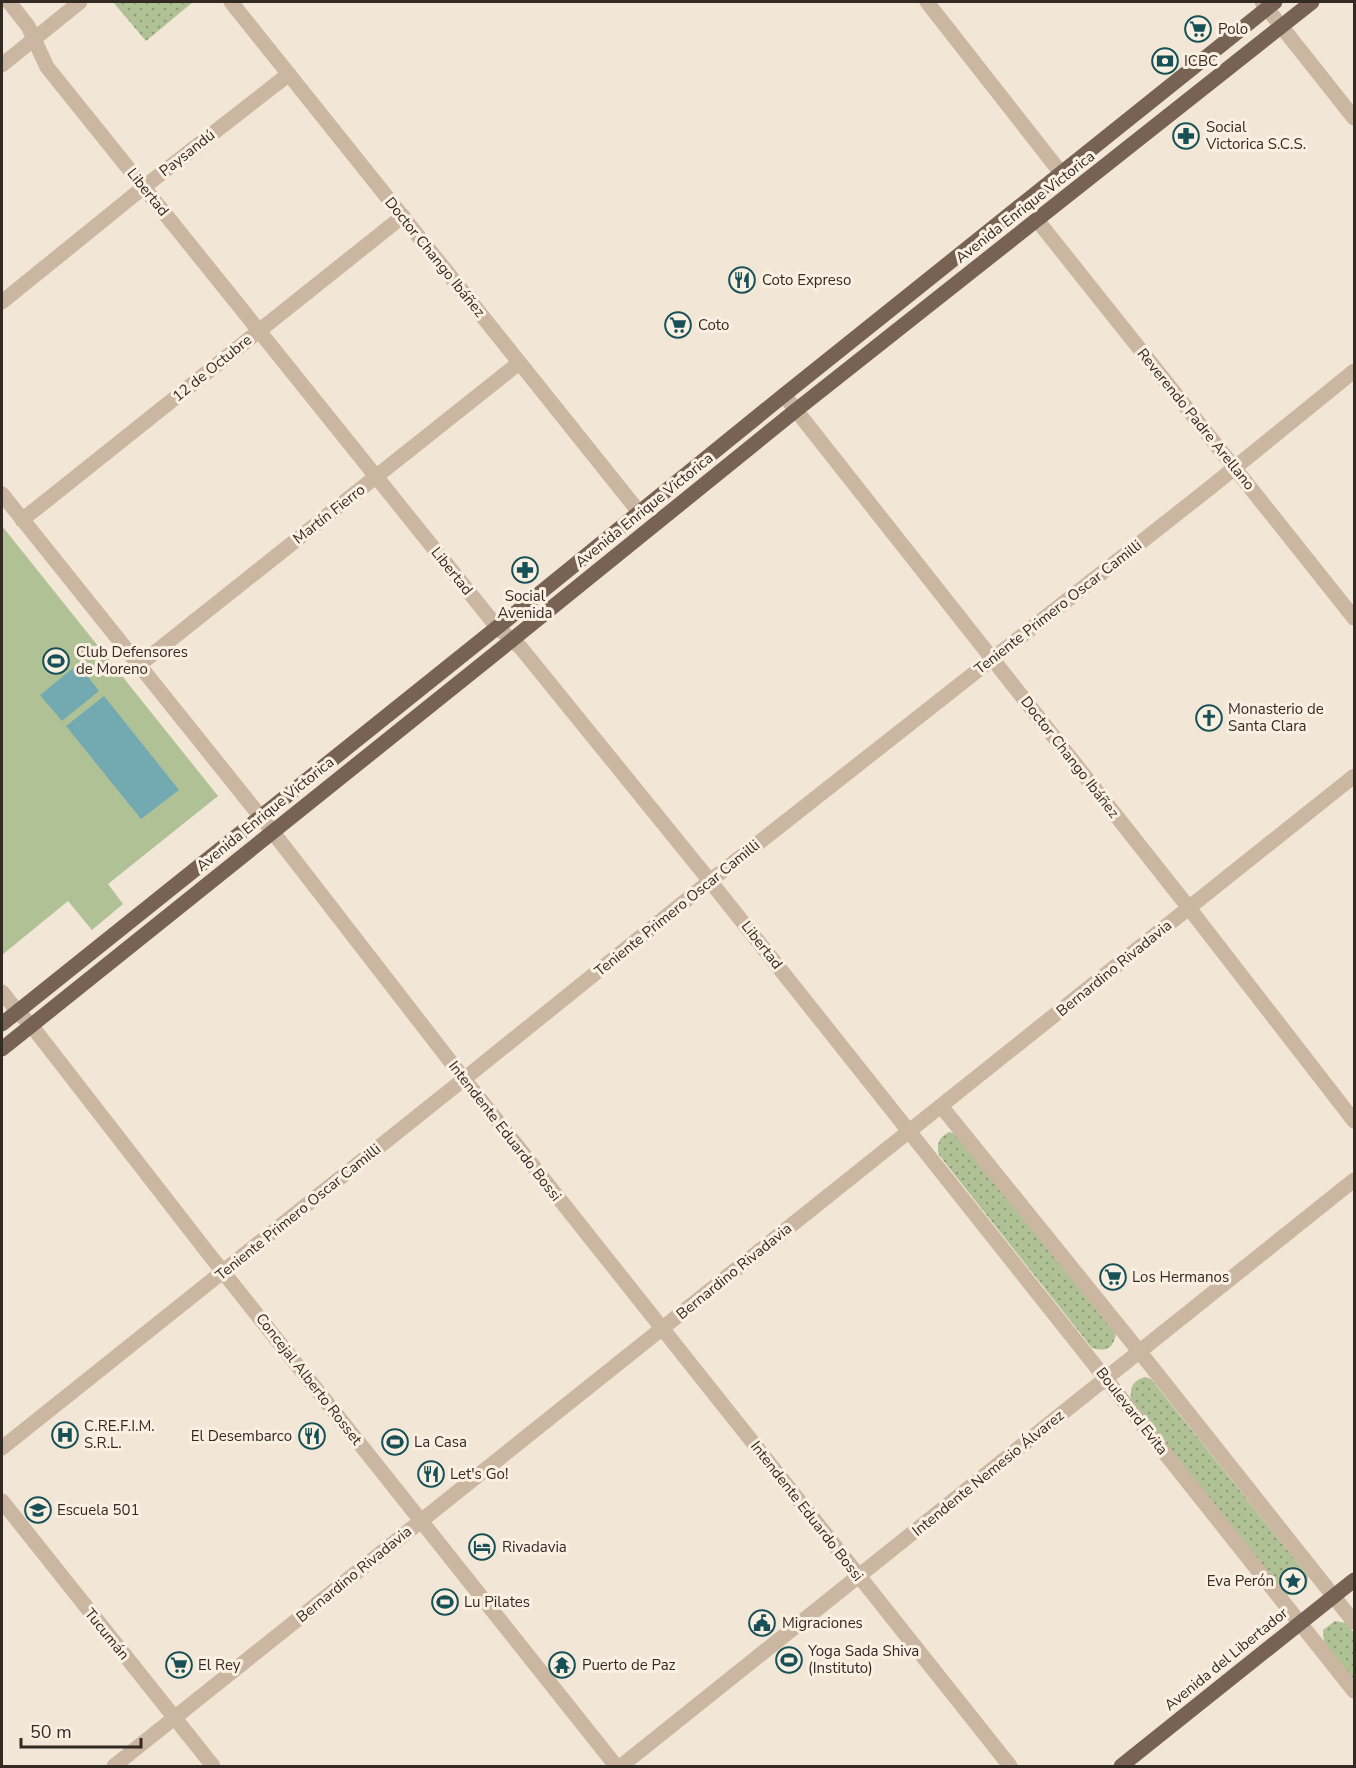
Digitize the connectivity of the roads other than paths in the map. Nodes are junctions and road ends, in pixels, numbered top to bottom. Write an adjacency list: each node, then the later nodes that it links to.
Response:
1 (9, 2): 8 (street, Libertad)
2 (80, 2): 8 (street)
3 (231, 2): 10 (street, Doctor Chango Ibáñez)
4 (927, 2): 12 (street)
5 (1312, 2): 7 (main road, Avenida Enrique Victorica)
6 (1268, 4): 7 (street); 12 (main road, Avenida Enrique Victorica)
7 (1281, 26): 11 (street); 15 (main road, Avenida Enrique Victorica)
8 (34, 39): 9 (street); 13 (street, Libertad)
9 (2, 65)
10 (289, 74): 13 (street, Paysandú); 14 (street, Doctor Chango Ibáñez)
11 (1354, 118)
12 (1061, 173): 20 (main road, Avenida Enrique Victorica)
13 (144, 187): 16 (street, Paysandú); 17 (street, Libertad)
14 (403, 216): 17 (street, 12 de Octubre); 18 (street, Doctor Chango Ibáñez)
15 (1037, 220): 21 (main road, Avenida Enrique Victorica); 22 (street, Reverendo Padre Arellano)
16 (2, 302)
17 (259, 330): 23 (street, Libertad); 26 (street, 12 de Octubre)
18 (519, 363): 23 (street, Martín Fierro); 25 (street, Doctor Chango Ibáñez)
19 (1354, 371): 22 (street, Teniente Primero Oscar Camilli)
20 (784, 395): 21 (street, Doctor Chango Ibáñez); 25 (main road, Avenida Enrique Victorica)
21 (795, 411): 29 (main road, Avenida Enrique Victorica); 30 (street, Doctor Chango Ibáñez)
22 (1234, 467): 27 (street, Reverendo Padre Arellano); 30 (street, Teniente Primero Oscar Camilli)
23 (376, 476): 28 (street, Libertad); 31 (street, Martín Fierro)
24 (2, 494): 26 (street, Intendente Eduardo Bossi)
25 (639, 512): 28 (main road, Avenida Enrique Victorica)
26 (22, 520): 31 (street, Intendente Eduardo Bossi)
27 (1354, 618)
28 (497, 627): 29 (street, Libertad); 33 (main road, Avenida Enrique Victorica)
29 (512, 640): 34 (main road, Avenida Enrique Victorica); 35 (street, Libertad)
30 (992, 659): 35 (street, Teniente Primero Oscar Camilli); 36 (street, Doctor Chango Ibáñez)
31 (138, 665): 33 (street, Intendente Eduardo Bossi)
32 (1354, 776): 36 (street, Bernardino Rivadavia)
33 (259, 816): 34 (street, Intendente Eduardo Bossi); 38 (main road, Avenida Enrique Victorica)
34 (272, 831): 40 (main road, Avenida Enrique Victorica); 42 (street, Intendente Eduardo Bossi)
35 (710, 881): 42 (street, Teniente Primero Oscar Camilli); 45 (street, Libertad)
36 (1189, 908): 43 (street, Bernardino Rivadavia); 44 (street, Doctor Chango Ibáñez)
37 (2, 992): 38 (street, Concejal Alberto Rosset)
38 (17, 1011): 39 (main road, Avenida Enrique Victorica); 40 (street, Concejal Alberto Rosset)
39 (2, 1024)
40 (31, 1025): 41 (main road, Avenida Enrique Victorica); 47 (street, Concejal Alberto Rosset)
41 (2, 1048)
42 (464, 1079): 47 (street, Teniente Primero Oscar Camilli); 48 (street, Intendente Eduardo Bossi)
43 (941, 1106): 45 (street, Bernardino Rivadavia); 49 (street)
44 (1354, 1122)
45 (909, 1131): 48 (street, Bernardino Rivadavia); 50 (street, Boulevard Evita)
46 (1354, 1180): 49 (street, Intendente Nemesio Álvarez)
47 (223, 1272): 51 (street, Teniente Primero Oscar Camilli); 53 (street, Concejal Alberto Rosset)
48 (662, 1328): 53 (street, Bernardino Rivadavia); 54 (street, Intendente Eduardo Bossi)
49 (1139, 1351): 50 (street, Intendente Nemesio Álvarez); 56 (street)
50 (1106, 1378): 54 (street, Intendente Nemesio Álvarez); 58 (street, Boulevard Evita)
51 (2, 1448)
52 (2, 1501): 60 (street, Tucumán)
53 (421, 1521): 60 (street, Bernardino Rivadavia); 63 (street, Concejal Alberto Rosset)
54 (860, 1577): 64 (street, Intendente Nemesio Álvarez); 65 (street, Intendente Eduardo Bossi)
55 (1354, 1580): 56 (main road, Avenida del Libertador)
56 (1334, 1596): 57 (street); 58 (main road, Avenida del Libertador)
57 (1354, 1622)
58 (1300, 1623): 59 (street, Boulevard Evita); 66 (main road, Avenida del Libertador)
59 (1354, 1691)
60 (174, 1718): 61 (street, Bernardino Rivadavia); 62 (street, Tucumán)
61 (114, 1767)
62 (213, 1767)
63 (616, 1767)
64 (621, 1767)
65 (1010, 1767)
66 (1120, 1767)

